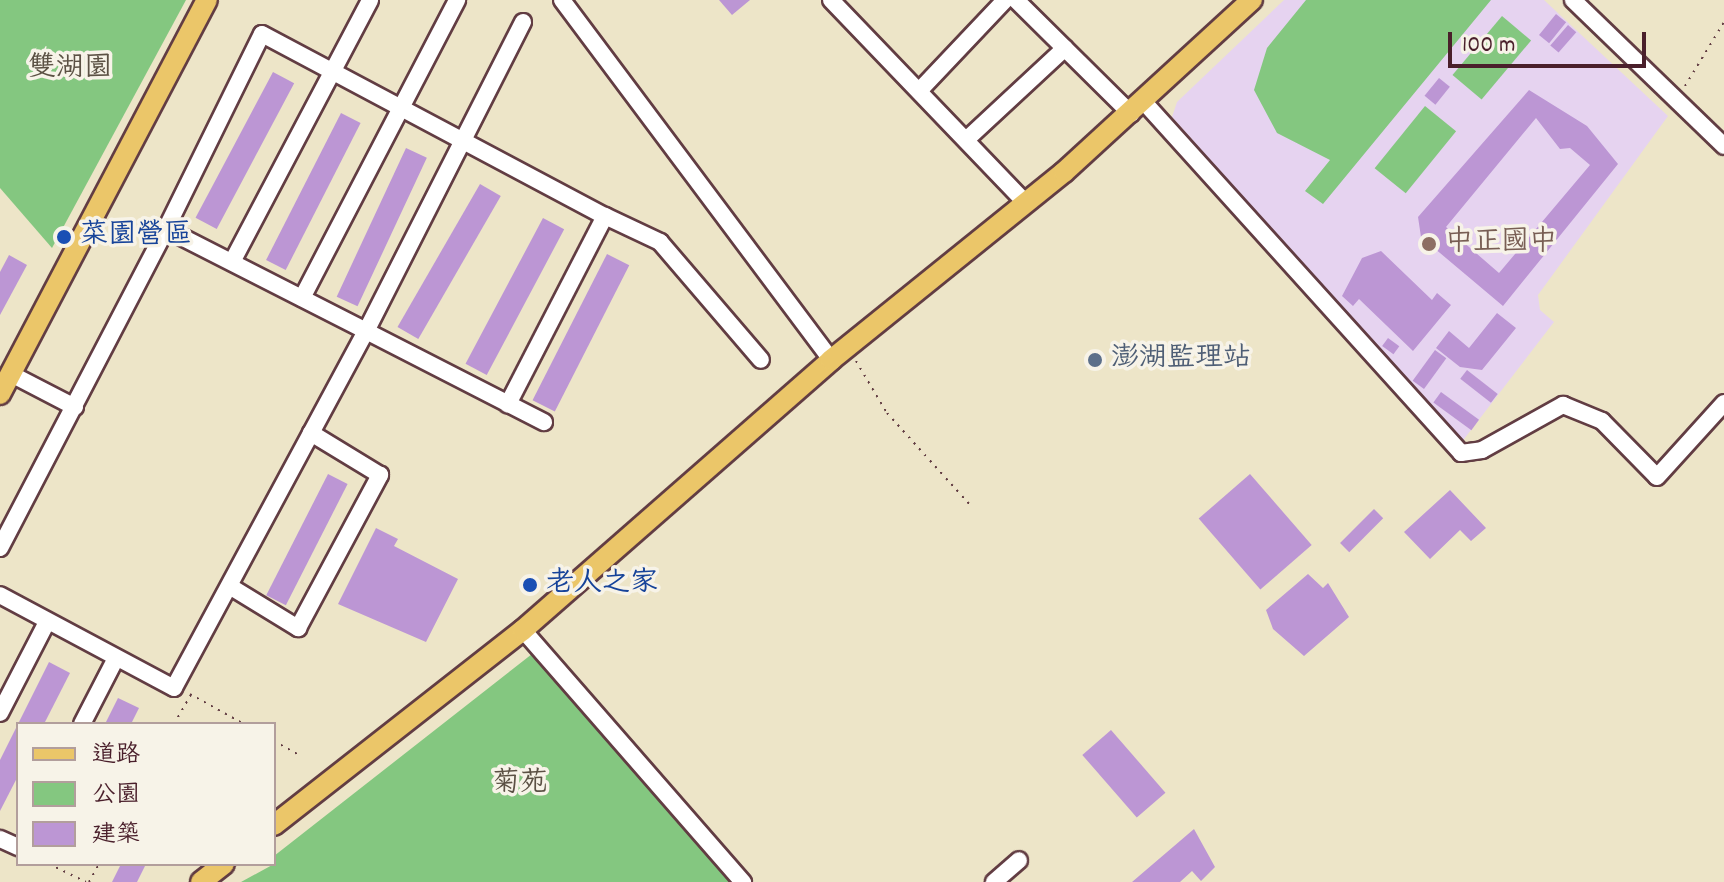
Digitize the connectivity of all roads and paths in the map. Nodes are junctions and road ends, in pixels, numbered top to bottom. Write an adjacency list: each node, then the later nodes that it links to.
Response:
1 (207, 0): 30 (main road)
2 (370, 0): 13 (street)
3 (457, 0): 17 (street)
4 (562, 0): 29 (street)
5 (831, 0): 14 (street)
6 (1005, 0): 14 (street)
7 (1016, 0): 12 (street)
8 (1573, 0): 15 (street)
9 (1241, 3): 16 (main road)
10 (523, 22): 19 (street)
11 (1724, 22): 15 (path)
12 (1065, 48): 16 (street); 18 (street)
13 (332, 71): 17 (street); 23 (street); 24 (street)
14 (919, 91): 18 (street)
15 (1678, 101): 20 (street)
16 (1138, 108): 21 (main road); 32 (street)
17 (403, 109): 19 (street); 25 (street)
18 (966, 140): 21 (street)
19 (465, 142): 22 (street); 26 (street)
20 (1724, 146)
21 (1026, 203): 27 (main road)
22 (605, 216): 28 (street); 33 (street)
23 (166, 229): 24 (street); 34 (street)
24 (232, 262): 25 (street)
25 (302, 298): 26 (street)
26 (366, 331): 33 (street); 36 (street)
27 (847, 347): 29 (main road); 37 (path)
28 (761, 360)
29 (831, 360): 42 (main road)
30 (11, 374): 31 (main road); 34 (street)
31 (0, 394)
32 (1724, 403)
33 (508, 404): 35 (street)
34 (75, 407): 38 (street)
35 (544, 422)
36 (311, 433): 39 (street); 39 (street)
37 (970, 505)
38 (0, 548)
39 (231, 587): 44 (street)
40 (0, 595): 41 (street)
41 (46, 624): 43 (street); 46 (street)
42 (523, 630): 52 (main road); 58 (street)
43 (116, 658): 44 (street); 47 (street)
44 (174, 688): 45 (path)
45 (191, 694): 48 (path); 49 (path)
46 (0, 713)
47 (83, 722)
48 (175, 722)
49 (240, 722)
50 (276, 742): 51 (path)
51 (301, 756)
52 (276, 823)
53 (1019, 860): 59 (street)
54 (53, 866): 56 (path)
55 (221, 866): 57 (main road)
56 (87, 882)
57 (201, 882)
58 (743, 882)
59 (994, 882)

